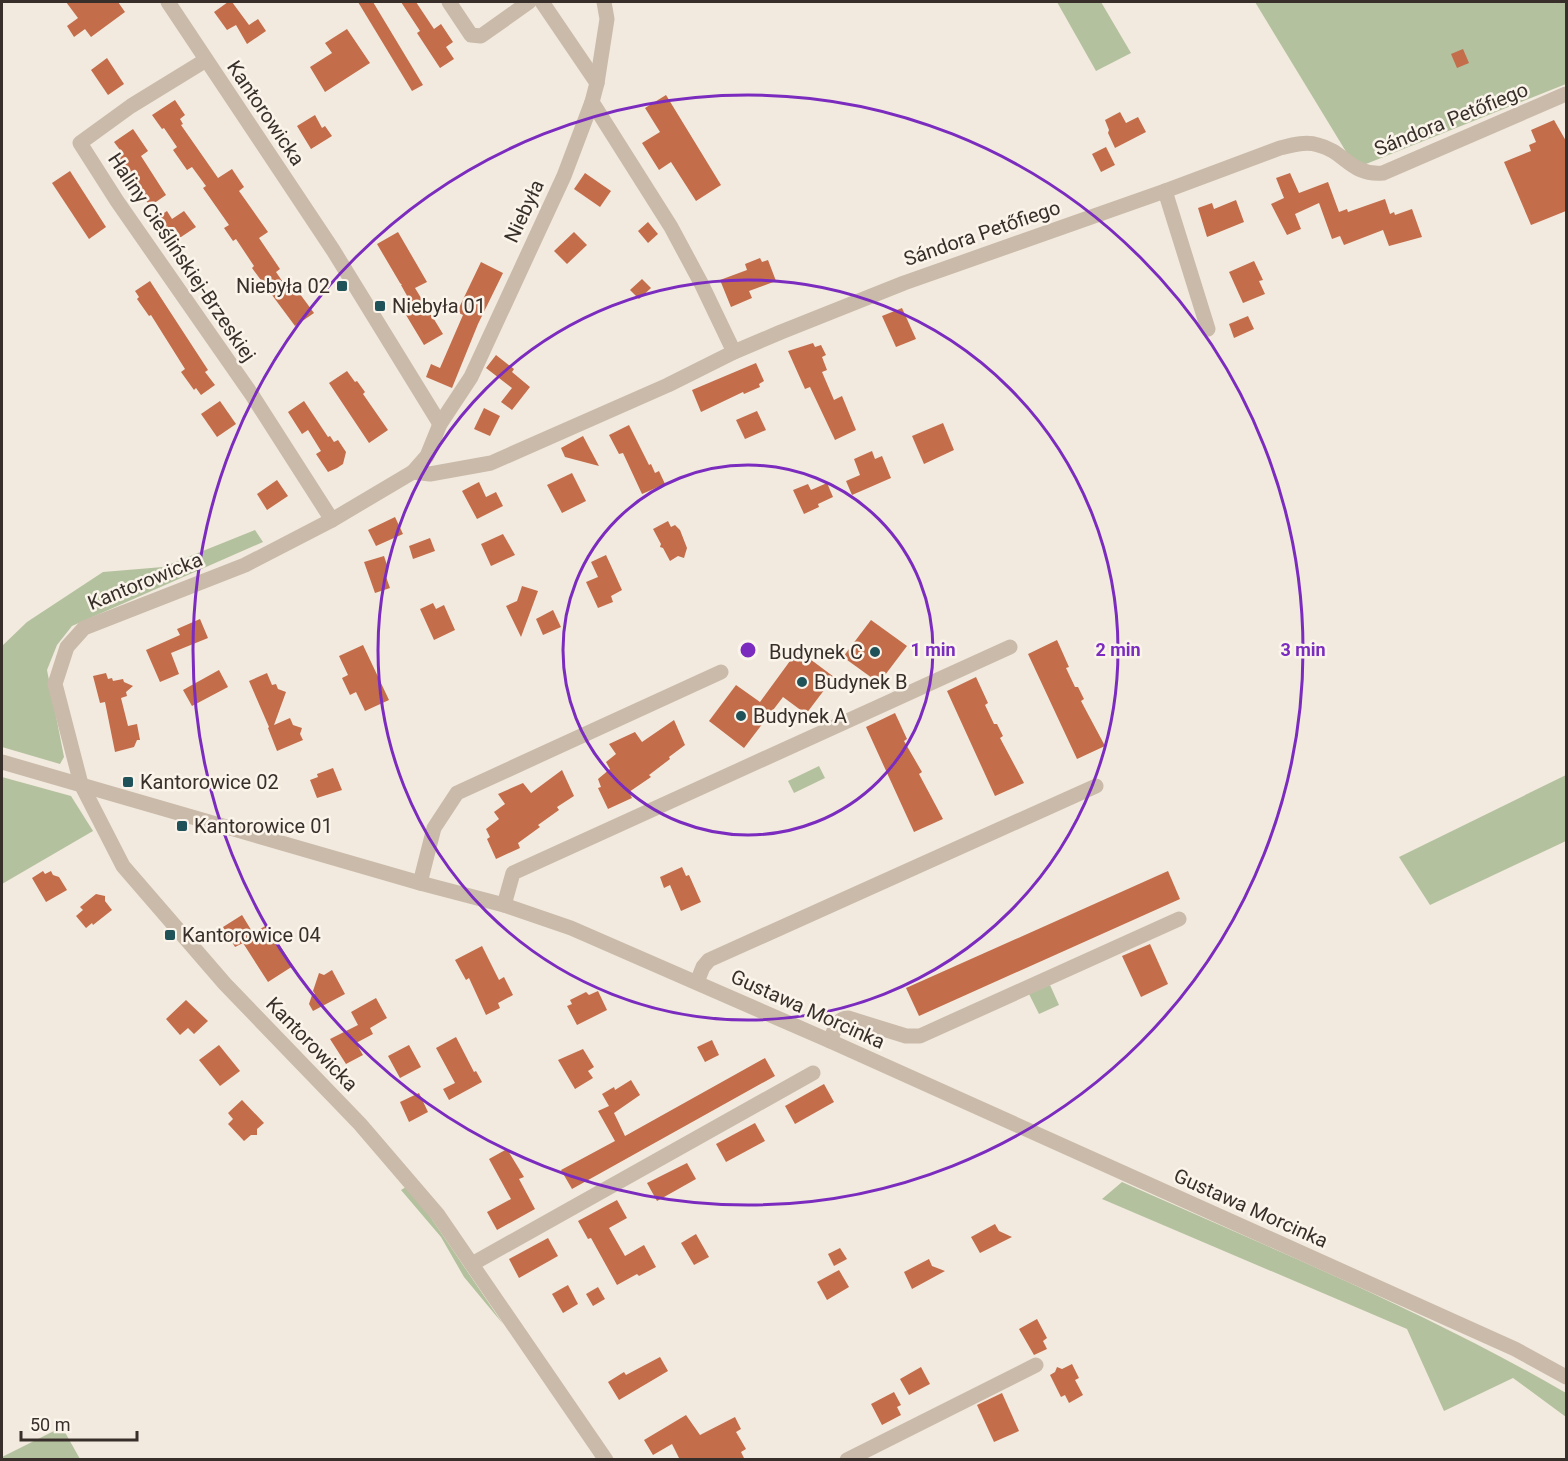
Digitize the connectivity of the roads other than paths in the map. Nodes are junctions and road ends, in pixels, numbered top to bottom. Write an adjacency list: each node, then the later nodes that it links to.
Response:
1 (168, 2): 6 (street, Kantorowicka)
2 (449, 2): 3 (street)
3 (529, 2)
4 (542, 2): 7 (street)
5 (604, 2): 7 (street, Niebyła)
6 (206, 60): 13 (street, Kantorowicka); 15 (street, Haliny Cieślińskiej-Brzeskiej)
7 (597, 82): 9 (street, Niebyła)
8 (1566, 94): 10 (street, Sándora Petőfiego)
9 (592, 102): 12 (street); 13 (street, Niebyła)
10 (1165, 191): 11 (street); 12 (street, Sándora Petőfiego)
11 (1208, 329)
12 (734, 352): 14 (street, Sándora Petőfiego)
13 (440, 424): 14 (street, Kantorowicka)
14 (413, 472): 15 (street, Kantorowicka)
15 (332, 520): 19 (street, Kantorowicka)
16 (1010, 646): 22 (street)
17 (721, 672): 21 (street)
18 (2, 762): 19 (street, Gustawa Morcinka)
19 (81, 784): 21 (street, Gustawa Morcinka); 27 (street, Kantorowicka)
20 (1096, 786): 24 (street)
21 (420, 883): 22 (street, Gustawa Morcinka)
22 (504, 905): 24 (street, Gustawa Morcinka)
23 (1179, 920): 25 (street)
24 (698, 982): 25 (street, Gustawa Morcinka)
25 (830, 1041): 29 (street, Gustawa Morcinka)
26 (813, 1073): 27 (street)
27 (472, 1264): 30 (street, Kantorowicka)
28 (1036, 1365): 31 (street)
29 (1566, 1377)
30 (606, 1460)
31 (847, 1460)

